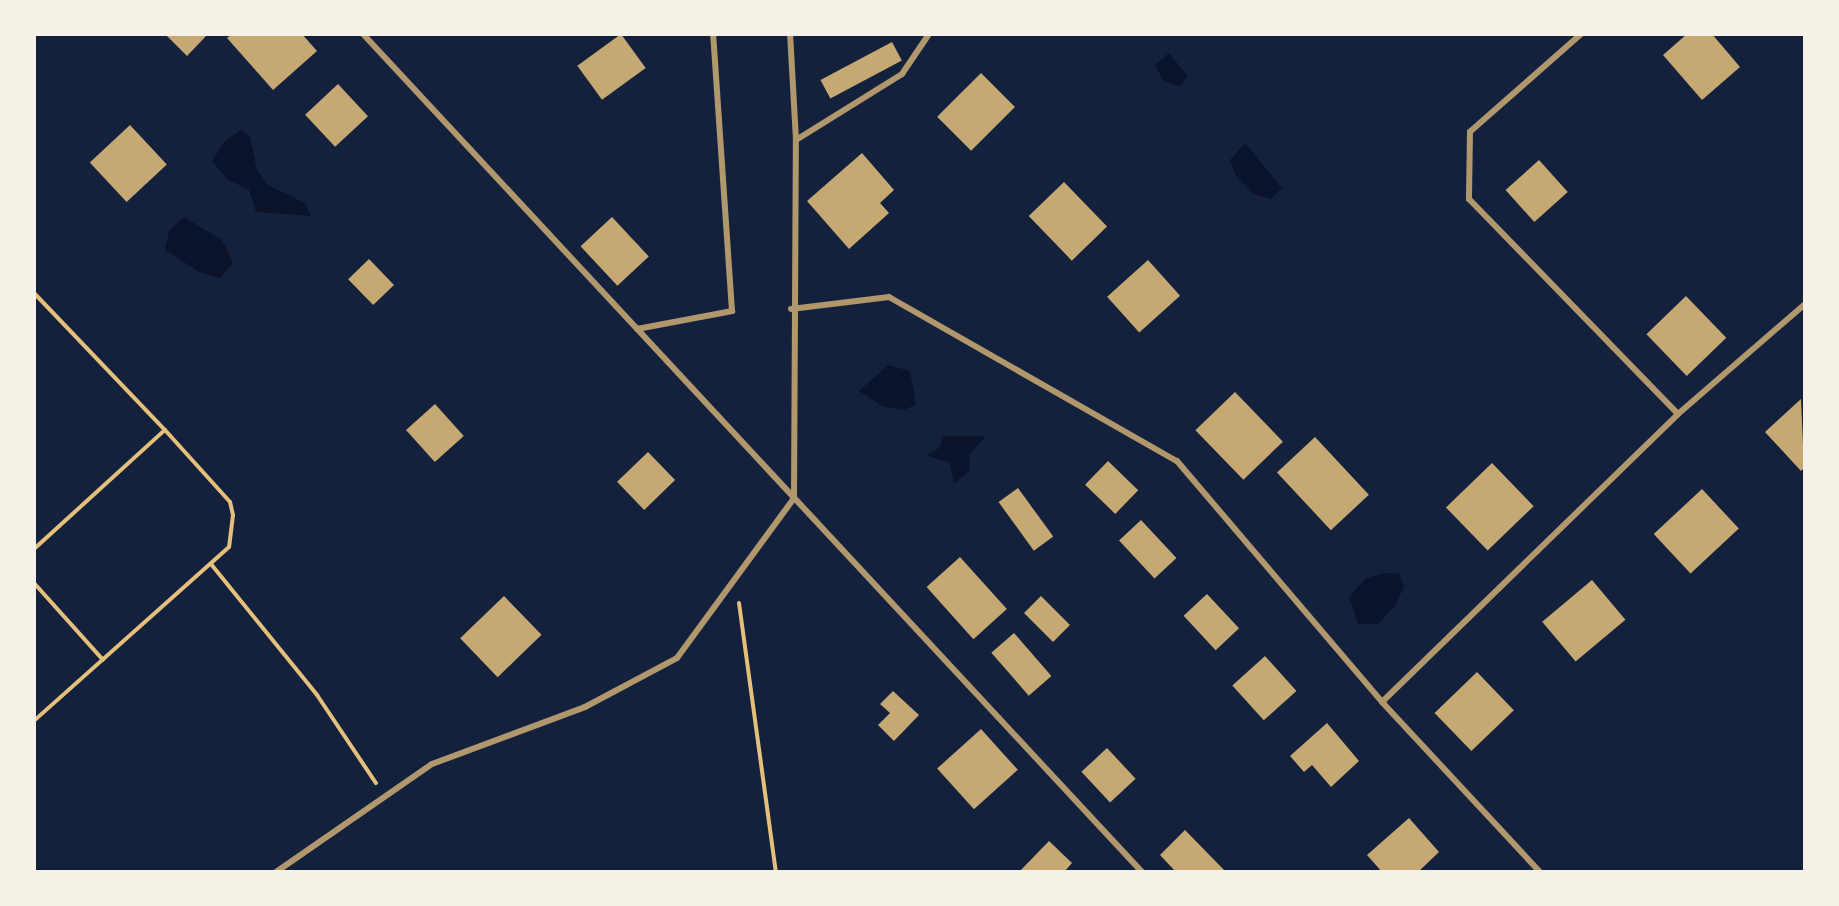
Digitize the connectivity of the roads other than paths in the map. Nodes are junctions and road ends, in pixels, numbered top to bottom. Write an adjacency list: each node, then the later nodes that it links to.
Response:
1 (363, 34): 9 (street)
2 (713, 34): 9 (street)
3 (790, 34): 6 (street)
4 (929, 34): 6 (street)
5 (1581, 34): 10 (street)
6 (796, 140): 8 (street)
7 (1804, 305): 10 (street)
8 (791, 309): 11 (street); 12 (street)
9 (637, 330): 11 (street)
10 (1677, 414): 12 (street)
11 (794, 498): 13 (street); 14 (street)
12 (1382, 702): 15 (street)
13 (276, 872)
14 (1142, 872)
15 (1540, 872)

